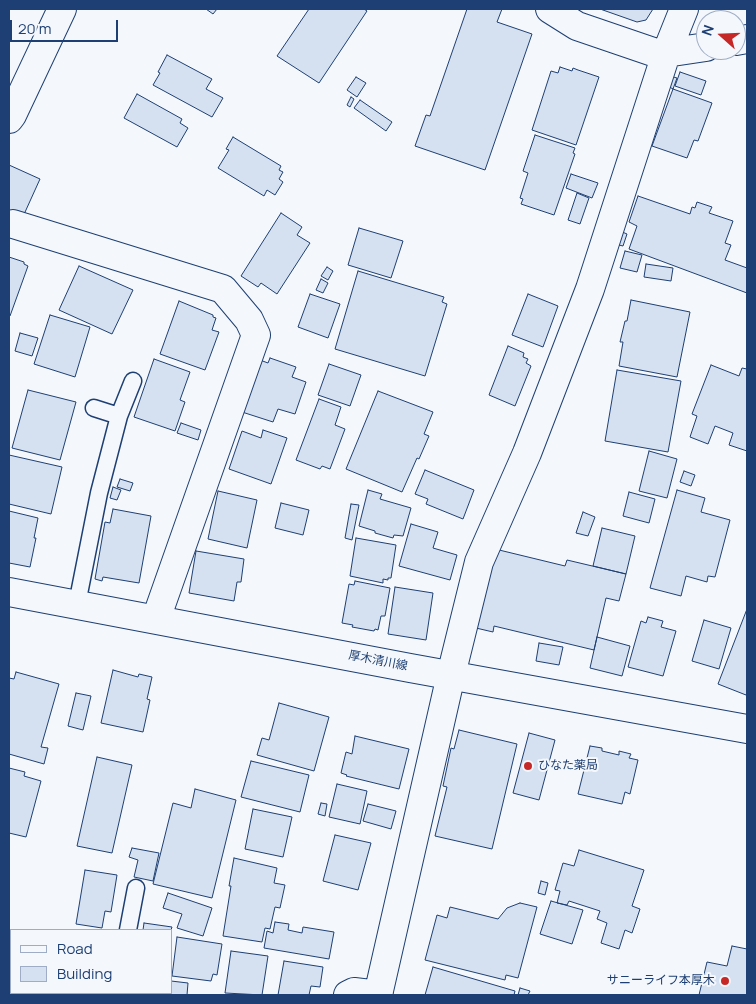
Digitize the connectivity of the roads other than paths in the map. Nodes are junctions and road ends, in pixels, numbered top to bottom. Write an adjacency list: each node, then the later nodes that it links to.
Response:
1 (62, 9): 6 (street)
2 (550, 9): 5 (street)
3 (684, 9): 5 (street)
4 (696, 49): 5 (street)
5 (666, 54): 16 (street)
6 (9, 119)
7 (13, 224): 8 (street)
8 (249, 320): 9 (street); 15 (street)
9 (278, 330)
10 (133, 381): 12 (lane)
11 (94, 408): 12 (lane)
12 (119, 416): 14 (lane)
13 (9, 592): 14 (street, 厚木清川線)
14 (78, 604): 15 (street, 厚木清川線)
15 (156, 619): 16 (street, 厚木清川線)
16 (451, 675): 17 (street, 厚木清川線); 21 (street)
17 (747, 728)
18 (136, 888): 19 (lane)
19 (128, 929)
20 (348, 995): 21 (street)
21 (378, 995)

